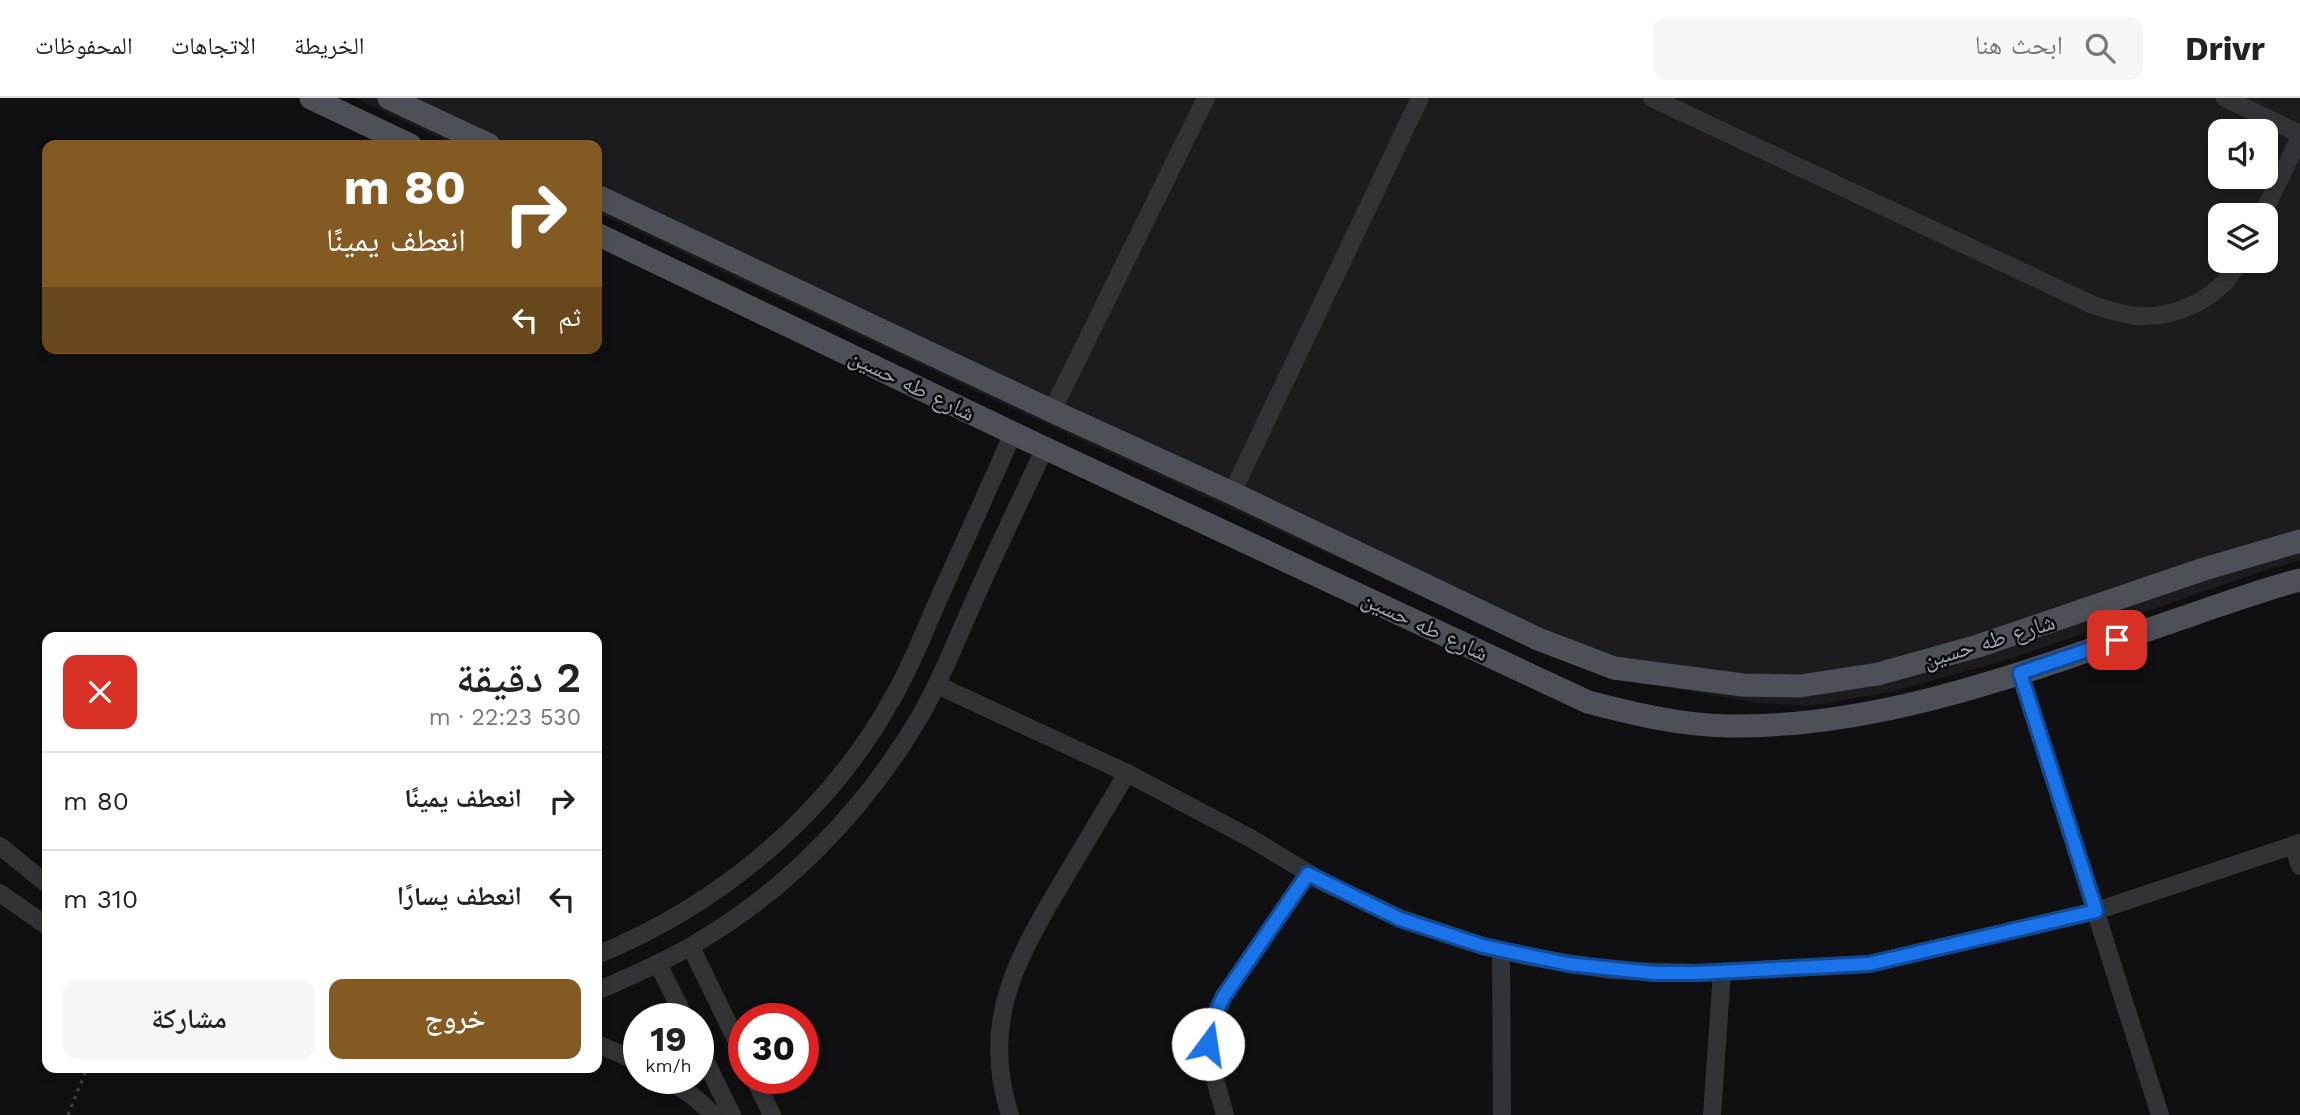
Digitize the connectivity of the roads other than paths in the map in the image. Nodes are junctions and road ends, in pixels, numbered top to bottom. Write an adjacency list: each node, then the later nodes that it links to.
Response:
1 (311, 98): 8 (main road)
2 (389, 98): 9 (main road)
3 (1206, 98): 14 (street)
4 (1420, 98): 17 (street)
5 (1652, 98): 13 (street)
6 (2225, 98): 7 (street)
7 (2300, 136): 11 (street)
8 (399, 140)
9 (478, 140)
10 (602, 198): 14 (main road, شارع طه حسين)
11 (2268, 203)
12 (602, 236): 15 (main road, شارع طه حسين)
13 (2233, 273)
14 (1052, 411): 16 (main road); 17 (main road, شارع طه حسين)
15 (1013, 433): 16 (main road, شارع طه حسين); 33 (street)
16 (1041, 446): 20 (main road, شارع طه حسين); 21 (street)
17 (1232, 493): 18 (main road, شارع طه حسين)
18 (2300, 541)
19 (2300, 580): 20 (main road, شارع طه حسين)
20 (2020, 673): 29 (street)
21 (937, 685): 22 (street); 31 (street)
22 (1127, 773): 26 (street); 47 (street)
23 (2297, 844): 25 (street); 29 (street)
24 (0, 846): 27 (street)
25 (2300, 866)
26 (1308, 874): 32 (street); 48 (street)
27 (42, 880)
28 (0, 893): 30 (street)
29 (2096, 911): 35 (street); 51 (street)
30 (42, 922)
31 (691, 947): 34 (street); 38 (street)
32 (1501, 951): 35 (street); 49 (street)
33 (602, 953)
34 (658, 964): 36 (street); 37 (street)
35 (1722, 972): 50 (street)
36 (602, 989)
37 (678, 1003)
38 (728, 1023)
39 (602, 1046): 40 (street)
40 (623, 1055)
41 (714, 1078): 45 (street)
42 (690, 1094): 44 (street)
43 (762, 1094): 46 (street)
44 (714, 1115)
45 (732, 1115)
46 (772, 1115)
47 (1010, 1115)
48 (1225, 1115)
49 (1502, 1115)
50 (1712, 1115)
51 (2160, 1115)

